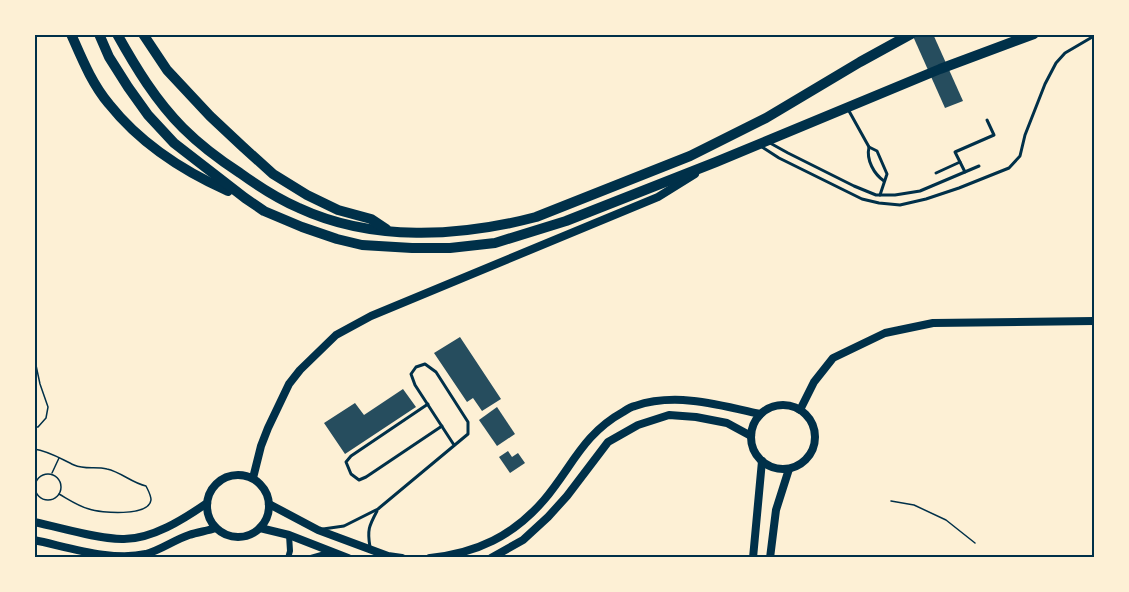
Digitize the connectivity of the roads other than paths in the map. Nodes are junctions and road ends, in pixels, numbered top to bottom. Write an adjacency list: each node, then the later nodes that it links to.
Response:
1 (71, 34): 19 (highway)
2 (99, 34): 19 (highway)
3 (117, 34): 20 (highway)
4 (143, 34): 20 (highway)
5 (911, 34): 20 (highway)
6 (1034, 34): 8 (highway)
7 (1095, 36): 10 (lane)
8 (847, 106): 10 (highway); 11 (lane)
9 (987, 120): 13 (lane)
10 (761, 142): 12 (highway); 18 (lane)
11 (869, 147): 17 (lane); 17 (lane)
12 (716, 162): 19 (highway); 30 (main road)
13 (960, 162): 15 (lane); 16 (lane)
14 (979, 166): 16 (lane)
15 (936, 172)
16 (965, 172): 18 (lane)
17 (884, 181): 18 (lane)
18 (880, 195)
19 (245, 198)
20 (388, 231)
21 (1095, 321): 23 (street)
22 (428, 404): 25 (lane); 25 (lane); 27 (lane)
23 (800, 410): 24 (street); 29 (street)
24 (760, 414): 26 (street); 48 (street)
25 (442, 426): 27 (lane)
26 (751, 436): 28 (street); 49 (street)
27 (454, 445): 33 (lane)
28 (762, 461): 29 (street); 42 (street)
29 (789, 469): 43 (street)
30 (253, 478): 31 (main road); 32 (main road)
31 (207, 503): 34 (main road); 35 (main road)
32 (269, 504): 36 (main road); 37 (street)
33 (378, 509): 37 (lane); 40 (lane)
34 (34, 522)
35 (216, 528): 36 (main road); 39 (main road)
36 (260, 528): 38 (street)
37 (318, 530): 40 (street)
38 (289, 535): 41 (street); 44 (street)
39 (34, 540)
40 (371, 550): 47 (street)
41 (333, 552): 45 (street); 46 (street)
42 (753, 557): 43 (lane)
43 (770, 557)
44 (288, 558)
45 (311, 558)
46 (348, 558)
47 (402, 558)
48 (430, 558)
49 (491, 558)

